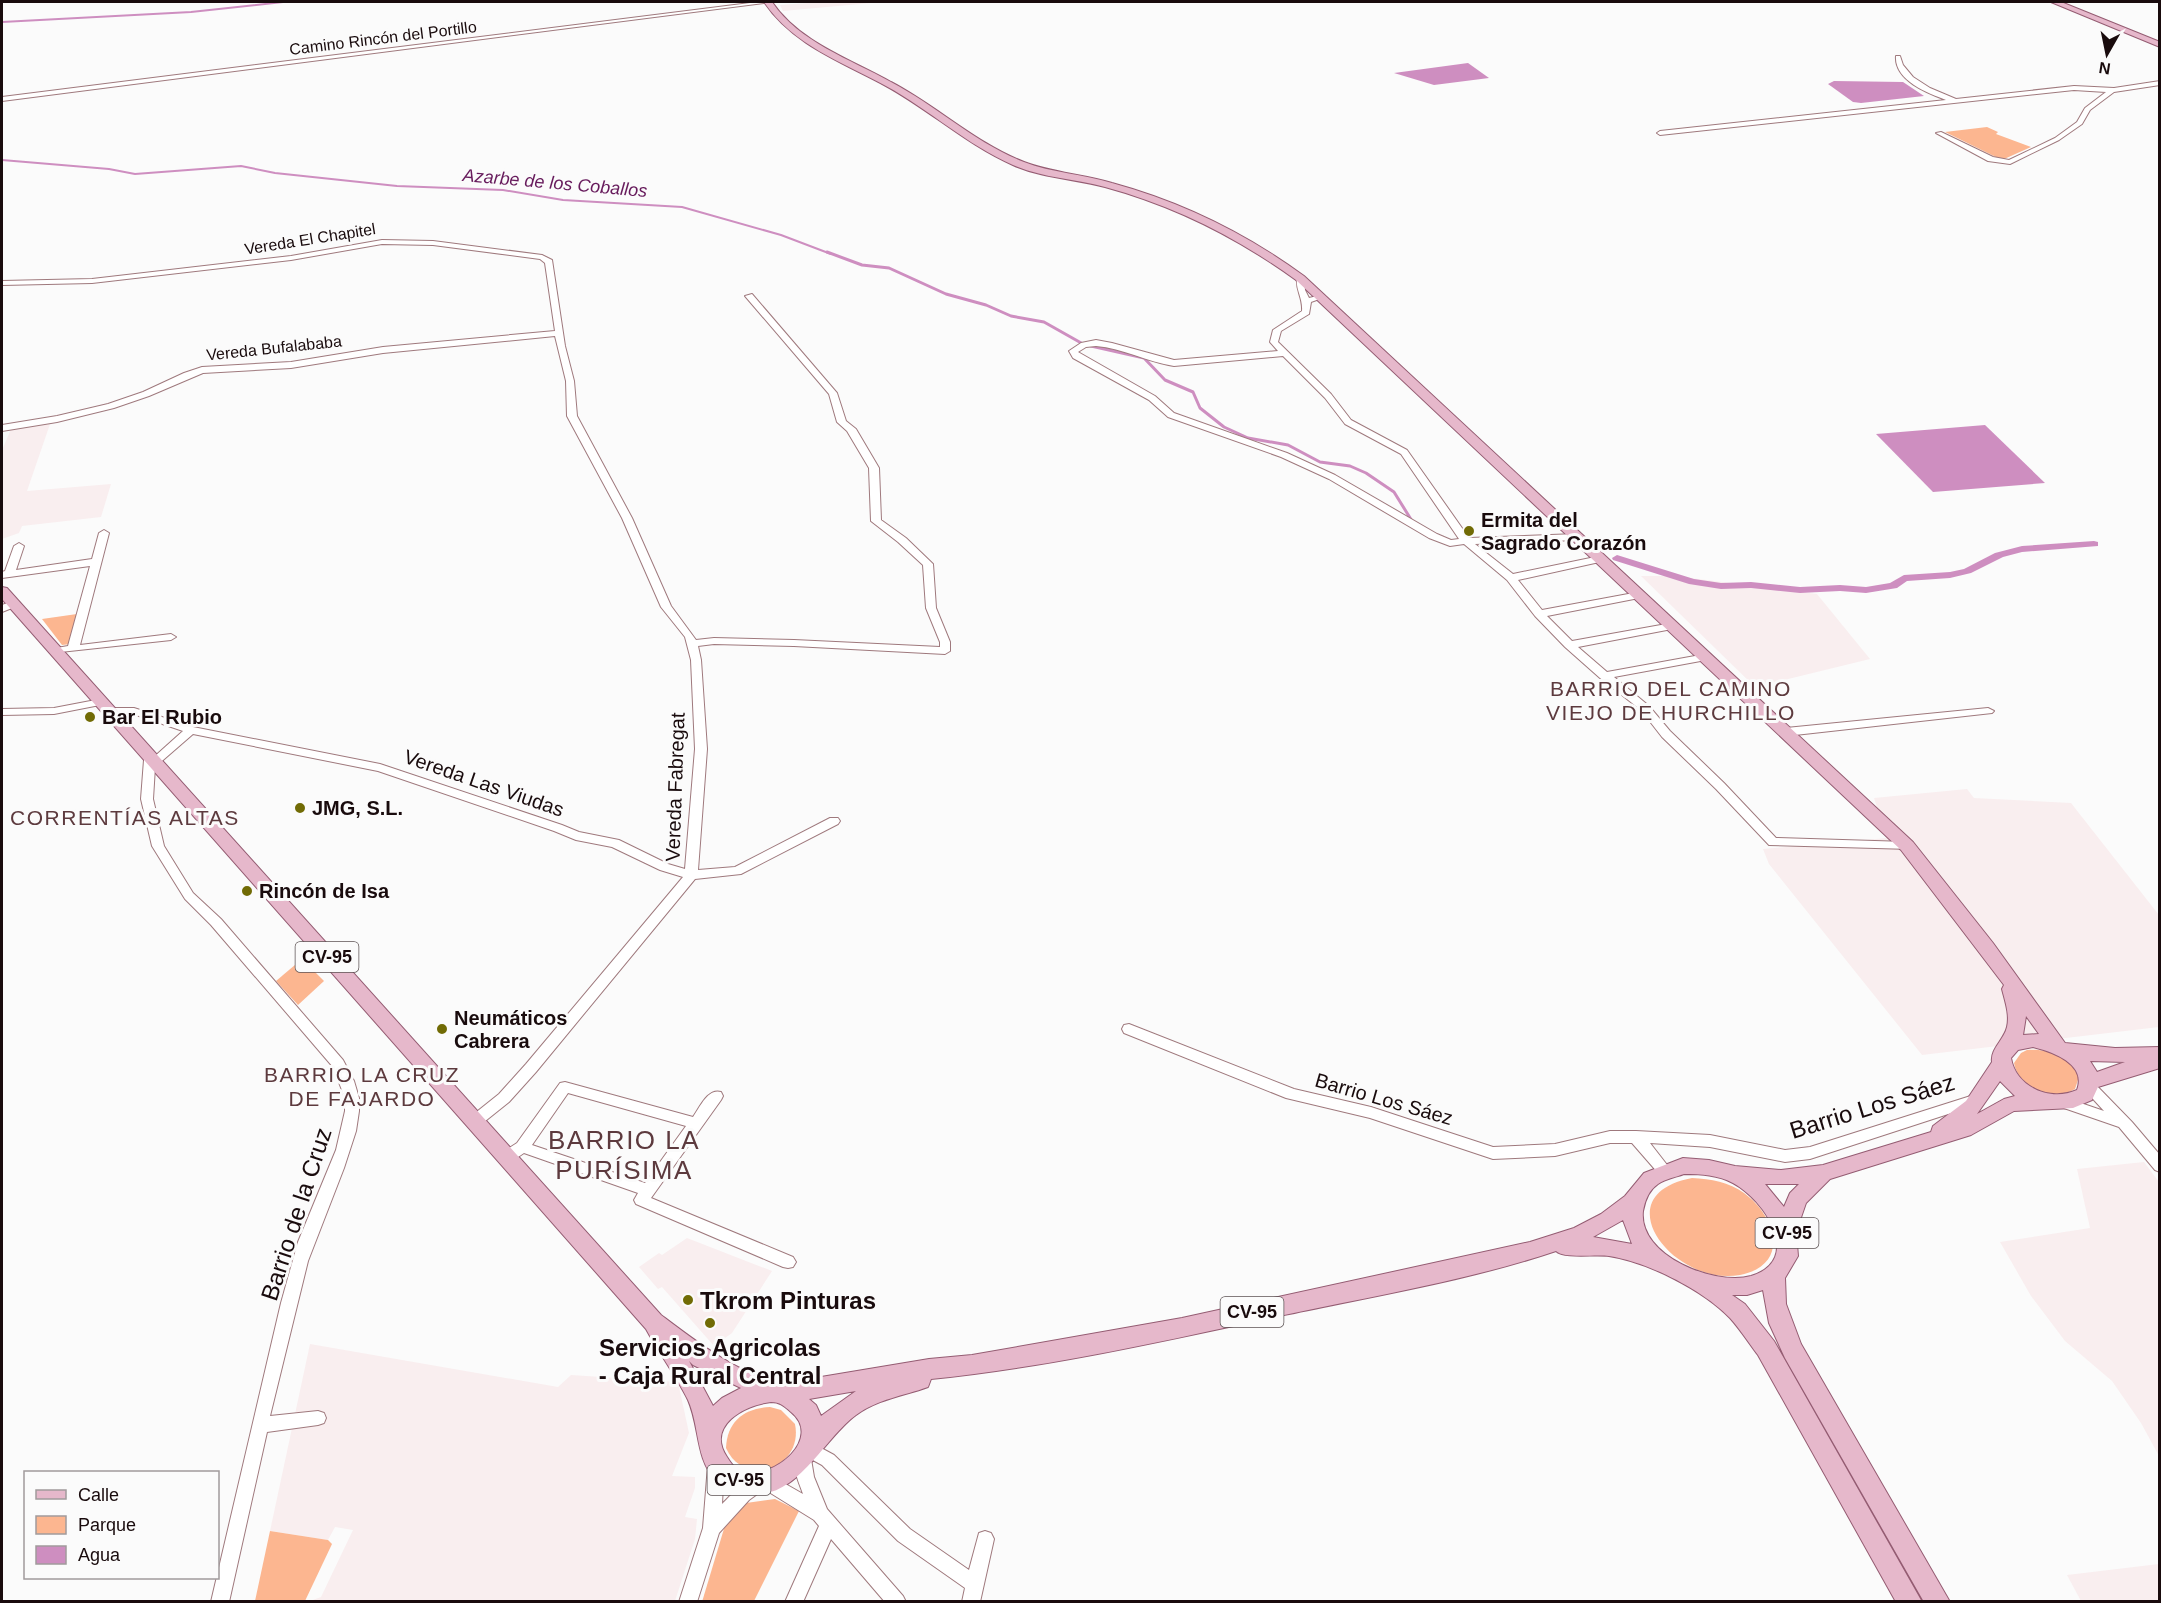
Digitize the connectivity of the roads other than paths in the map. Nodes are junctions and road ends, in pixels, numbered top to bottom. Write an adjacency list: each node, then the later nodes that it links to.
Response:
1 (768, 2): 7 (street, Camino Rincón del Portillo); 11 (main road)
2 (2055, 2): 3 (main road)
3 (2160, 45)
4 (1898, 57): 8 (street)
5 (2160, 83): 6 (street)
6 (2111, 90): 8 (street); 10 (street)
7 (2, 99)
8 (1954, 101): 9 (street)
9 (1660, 134)
10 (1939, 134)
11 (1300, 278): 14 (main road); 15 (street)
12 (2, 283): 16 (street, Vereda El Chapitel)
13 (749, 296): 32 (street)
14 (1321, 297): 15 (street); 20 (main road)
15 (1307, 301): 17 (street)
16 (559, 333): 18 (street, Vereda Bufalababa); 32 (street, Vereda Fabregat)
17 (1285, 353): 21 (street); 21 (street)
18 (2, 428)
19 (104, 533): 24 (street)
20 (1577, 537): 21 (street); 23 (main road)
21 (1466, 541): 26 (street)
22 (18, 546): 25 (street)
23 (1600, 558): 26 (street); 27 (main road)
24 (95, 562): 25 (street); 34 (street)
25 (6, 574)
26 (1511, 578): 29 (street)
27 (1639, 595): 29 (street); 30 (main road)
28 (5, 601): 34 (main road, CV-95)
29 (1539, 614): 33 (street)
30 (1672, 626): 33 (street); 35 (main road)
31 (171, 637): 34 (street)
32 (692, 644): 45 (street, Vereda Fabregat)
33 (1569, 645): 36 (street)
34 (64, 650): 37 (main road, CV-95)
35 (1706, 657): 36 (street); 41 (main road)
36 (1604, 676): 44 (street)
37 (104, 706): 39 (street, Vereda Las Viudas); 40 (street, Vereda Las Viudas); 42 (main road, CV-95)
38 (1988, 711): 41 (street)
39 (2, 712)
40 (191, 730): 42 (street); 45 (street, Vereda Las Viudas)
41 (1786, 732): 44 (main road)
42 (152, 762): 56 (main road, CV-95); 79 (street, Barrio de la Cruz)
43 (834, 821): 45 (street, Vereda Las Viudas)
44 (1907, 846): 46 (main road)
45 (691, 875): 56 (street, Vereda Fabregat)
46 (2010, 982): 48 (main road); 50 (main road)
47 (1129, 1029): 59 (street, Barrio Los Sáez)
48 (2063, 1049): 49 (main road); 50 (main road); 52 (main road)
49 (2160, 1054)
50 (2003, 1056): 54 (main road); 55 (main road)
51 (2160, 1061): 52 (main road)
52 (2090, 1085): 55 (main road); 58 (street)
53 (716, 1096): 57 (street)
54 (1978, 1098): 59 (street, Barrio Los Sáez); 60 (main road)
55 (2059, 1102): 58 (street); 60 (main road)
56 (474, 1122): 62 (main road, CV-95)
57 (696, 1123): 61 (street); 67 (street)
58 (2127, 1126): 63 (street)
59 (1636, 1137): 64 (street)
60 (1925, 1140): 66 (main road)
61 (522, 1147): 62 (street); 67 (street)
62 (505, 1158): 75 (main road, CV-95)
63 (2160, 1166)
64 (1664, 1170): 65 (main road, CV-95); 68 (main road, CV-95)
65 (1725, 1171): 66 (main road); 69 (main road, CV-95)
66 (1823, 1173): 69 (main road)
67 (648, 1190): 72 (street)
68 (1633, 1201): 70 (main road, CV-95); 71 (main road, CV-95)
69 (1787, 1229): 73 (main road, CV-95)
70 (1530, 1251): 71 (main road, CV-95); 76 (main road, CV-95)
71 (1656, 1260): 74 (main road, CV-95)
72 (789, 1262)
73 (1775, 1274): 74 (main road, CV-95); 93 (main road, CV-95)
74 (1703, 1285): 92 (main road, CV-95)
75 (653, 1322): 77 (main road, CV-95); 80 (main road, CV-95)
76 (972, 1365): 77 (main road, CV-95); 81 (main road, CV-95)
77 (775, 1392): 80 (main road, CV-95); 81 (main road, CV-95)
78 (318, 1418): 79 (street)
79 (261, 1425): 88 (street, Barrio de la Cruz)
80 (710, 1436): 82 (main road, CV-95)
81 (808, 1450): 83 (main road, CV-95); 84 (street); 87 (street)
82 (716, 1464): 83 (main road, CV-95); 85 (street)
83 (764, 1482): 84 (street); 85 (street)
84 (824, 1519): 90 (street); 91 (street)
85 (712, 1528): 89 (street)
86 (985, 1539): 87 (street)
87 (973, 1593)
88 (220, 1602)
89 (688, 1602)
90 (794, 1602)
91 (897, 1602)
92 (1910, 1602)
93 (1938, 1602)

